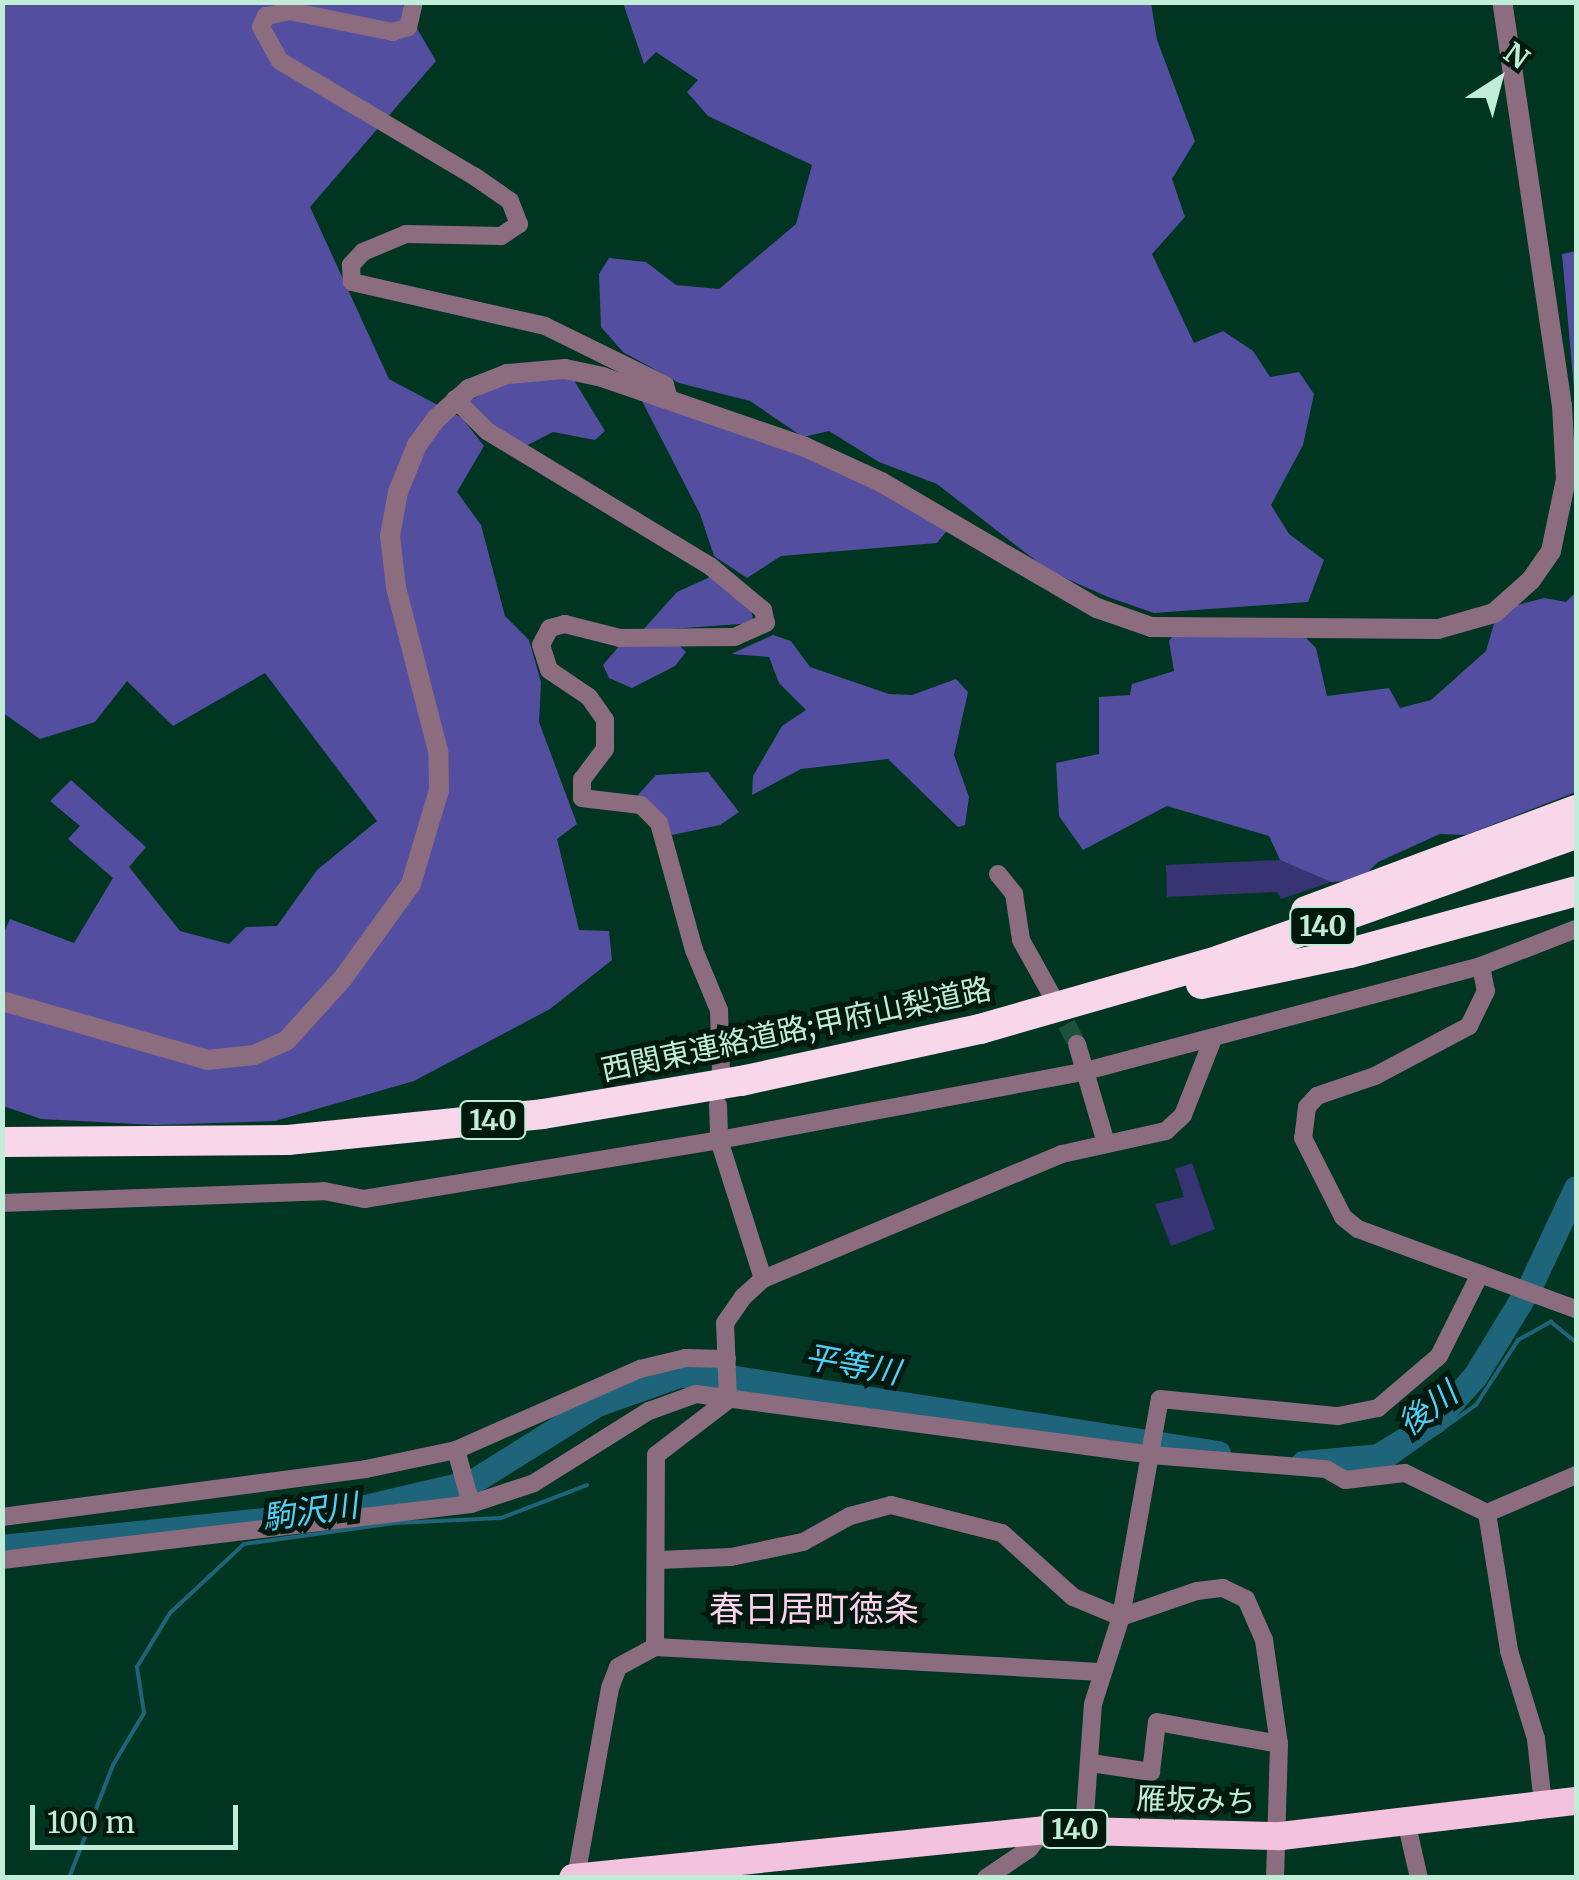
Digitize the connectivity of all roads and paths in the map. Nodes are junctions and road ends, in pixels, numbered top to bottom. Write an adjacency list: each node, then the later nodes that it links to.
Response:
1 (414, 2): 3 (street)
2 (1502, 2): 3 (street)
3 (669, 399): 4 (street)
4 (454, 400): 12 (street); 17 (street)
5 (1576, 810): 11 (highway)
6 (1576, 834): 11 (highway, 西関東連絡道路;甲府山梨道路 / 140)
7 (998, 874): 11 (street)
8 (1576, 891): 13 (highway)
9 (1576, 929): 10 (street)
10 (1481, 966): 14 (street); 26 (street)
11 (1059, 1000): 13 (highway, 西関東連絡道路;甲府山梨道路 / 140)
12 (2, 1001)
13 (980, 1028): 17 (highway, 西関東連絡道路;甲府山梨道路 / 140)
14 (1213, 1039): 16 (street); 22 (street)
15 (1077, 1044): 16 (street)
16 (1086, 1071): 20 (street); 22 (street)
17 (719, 1087): 19 (highway, 西関東連絡道路;甲府山梨道路 / 140); 20 (street)
18 (2, 1131): 23 (highway)
19 (288, 1140): 23 (highway, 西関東連絡道路;甲府山梨道路 / 140); 24 (highway)
20 (719, 1140): 25 (street); 27 (street)
21 (2, 1142): 23 (highway, 西関東連絡道路;甲府山梨道路 / 140)
22 (1106, 1143): 27 (street)
23 (82, 1144)
24 (2, 1161)
25 (2, 1203)
26 (1487, 1277): 28 (street); 32 (street)
27 (763, 1280): 29 (street)
28 (1576, 1308)
29 (728, 1359): 30 (street); 31 (street)
30 (729, 1395): 32 (street); 34 (street); 38 (street)
31 (456, 1450): 34 (street); 36 (street)
32 (1151, 1456): 35 (street); 39 (street)
33 (1576, 1475): 35 (street)
34 (471, 1504): 37 (street)
35 (1487, 1512): 45 (street)
36 (2, 1517)
37 (2, 1560)
38 (660, 1560): 39 (street); 40 (street)
39 (1121, 1618): 41 (street); 42 (street)
40 (656, 1647): 41 (street); 50 (street)
41 (1100, 1672): 43 (street)
42 (1279, 1744): 43 (street); 49 (street)
43 (1090, 1763): 47 (street)
44 (1576, 1801): 45 (highway, 雁坂みち / 140)
45 (1543, 1805): 46 (highway, 雁坂みち / 140)
46 (1406, 1821): 49 (highway, 雁坂みち / 140); 53 (street)
47 (1084, 1828): 48 (highway, 雁坂みち / 140); 49 (highway, 雁坂みち / 140)
48 (1044, 1830): 50 (highway, 雁坂みち / 140); 51 (street)
49 (1281, 1836): 52 (street)
50 (575, 1877)
51 (986, 1878)
52 (1275, 1878)
53 (1419, 1878)

